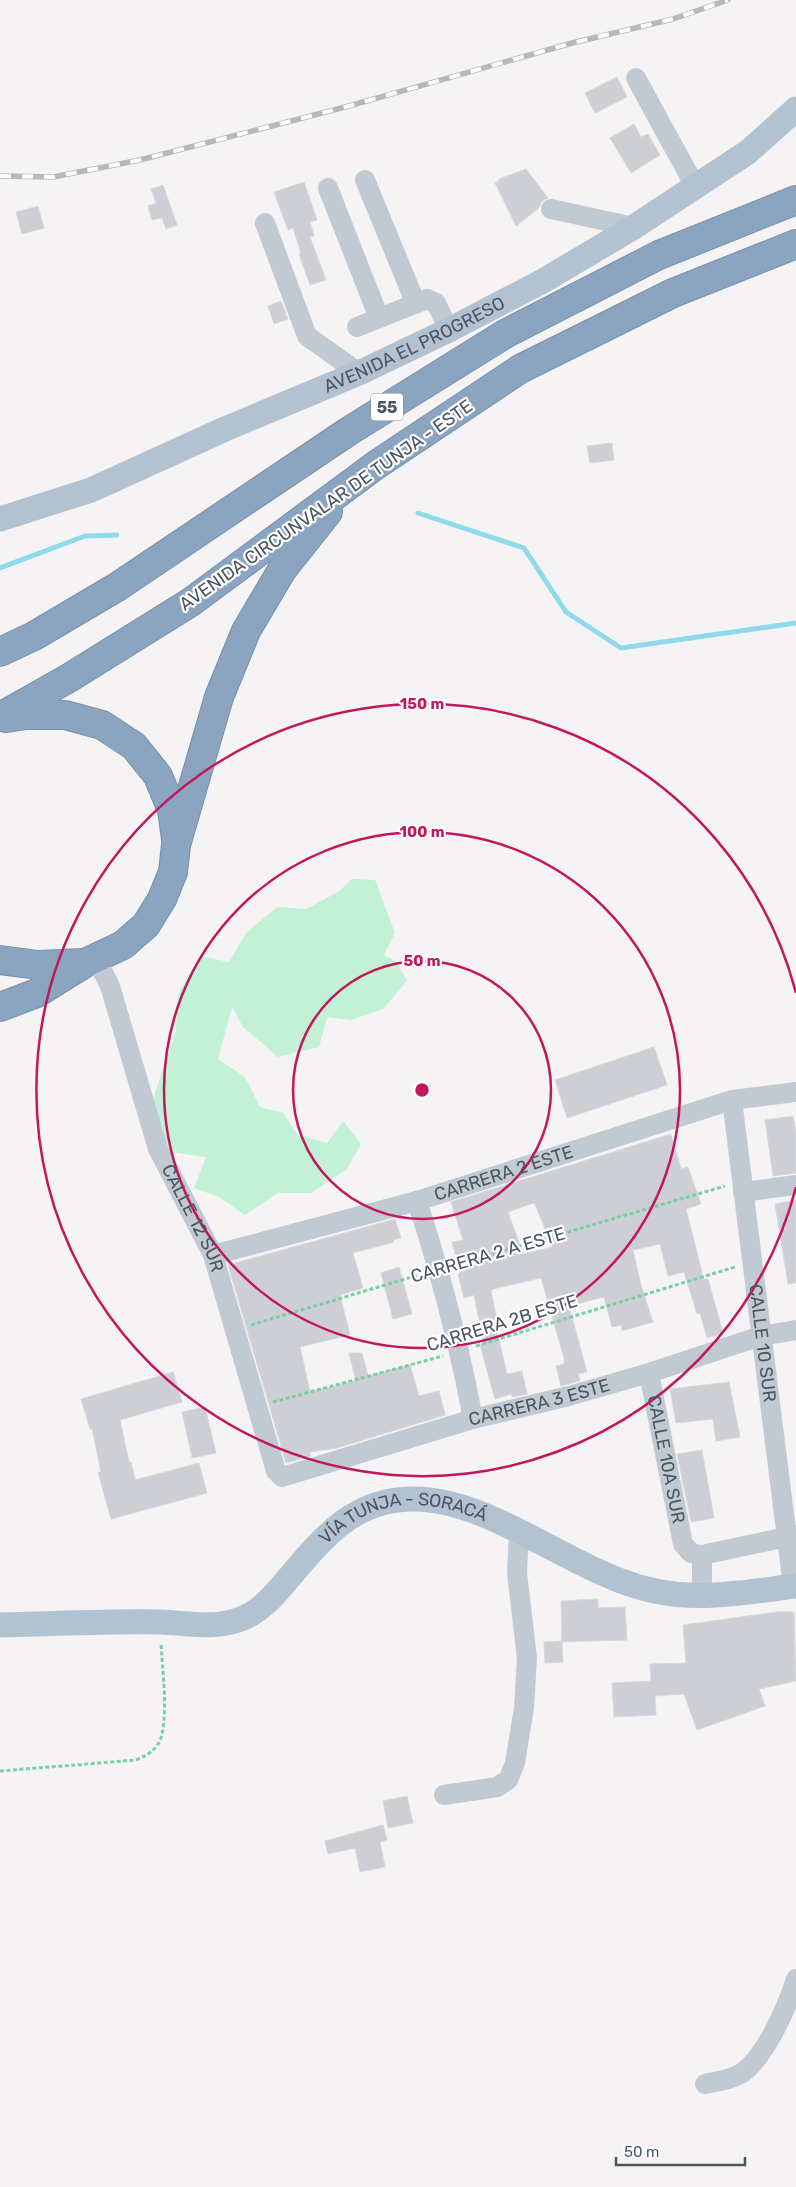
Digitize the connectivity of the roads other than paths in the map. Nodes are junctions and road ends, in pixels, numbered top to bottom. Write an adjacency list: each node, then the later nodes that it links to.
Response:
1 (636, 78): 5 (street)
2 (796, 109): 5 (main road, AVENIDA EL PROGRESO)
3 (365, 180): 11 (street)
4 (328, 188): 12 (street)
5 (696, 188): 9 (main road, AVENIDA EL PROGRESO)
6 (796, 200): 18 (highway, 55)
7 (551, 209): 9 (street)
8 (264, 223): 15 (street)
9 (634, 227): 14 (main road, AVENIDA EL PROGRESO)
10 (796, 244): 16 (highway, AVENIDA CIRCUNVALAR DE TUNJA - ESTE / 55)
11 (416, 304): 12 (street); 14 (street)
12 (379, 318): 13 (street)
13 (357, 327)
14 (449, 330): 15 (main road, AVENIDA EL PROGRESO)
15 (359, 373): 17 (main road, AVENIDA EL PROGRESO)
16 (376, 465): 19 (highway, AVENIDA CIRCUNVALAR DE TUNJA - ESTE / 55); 20 (highway)
17 (0, 519)
18 (0, 652)
19 (0, 718): 20 (highway)
20 (176, 845): 22 (highway)
21 (0, 960): 22 (highway)
22 (91, 961): 23 (highway); 29 (street, CALLE 12 SUR)
23 (0, 1007)
24 (796, 1092): 25 (street, CARRERA 2 ESTE)
25 (732, 1100): 27 (street, CALLE 10 SUR); 28 (street, CARRERA 2 ESTE)
26 (796, 1185): 27 (street)
27 (742, 1187): 31 (street, CALLE 10 SUR)
28 (417, 1201): 29 (street, CARRERA 2 ESTE); 33 (street)
29 (213, 1255): 34 (street, CALLE 12 SUR)
30 (796, 1330): 31 (street, CARRERA 3 ESTE)
31 (761, 1336): 32 (street, CARRERA 3 ESTE); 36 (street, CALLE 10 SUR)
32 (649, 1373): 33 (street, CARRERA 3 ESTE); 37 (street, CALLE 10A SUR)
33 (472, 1419): 34 (street, CARRERA 3 ESTE)
34 (282, 1477)
35 (519, 1532): 39 (main road, VÍA TUNJA - SORACÁ); 40 (main road, VÍA TUNJA - SORACÁ); 41 (street)
36 (791, 1536): 37 (street); 38 (street, CALLE 10 SUR)
37 (702, 1555): 39 (street)
38 (795, 1586): 39 (main road, VÍA TUNJA - SORACÁ)
39 (702, 1596)
40 (0, 1625)
41 (444, 1796)
42 (796, 1979): 43 (street)
43 (705, 2084)

